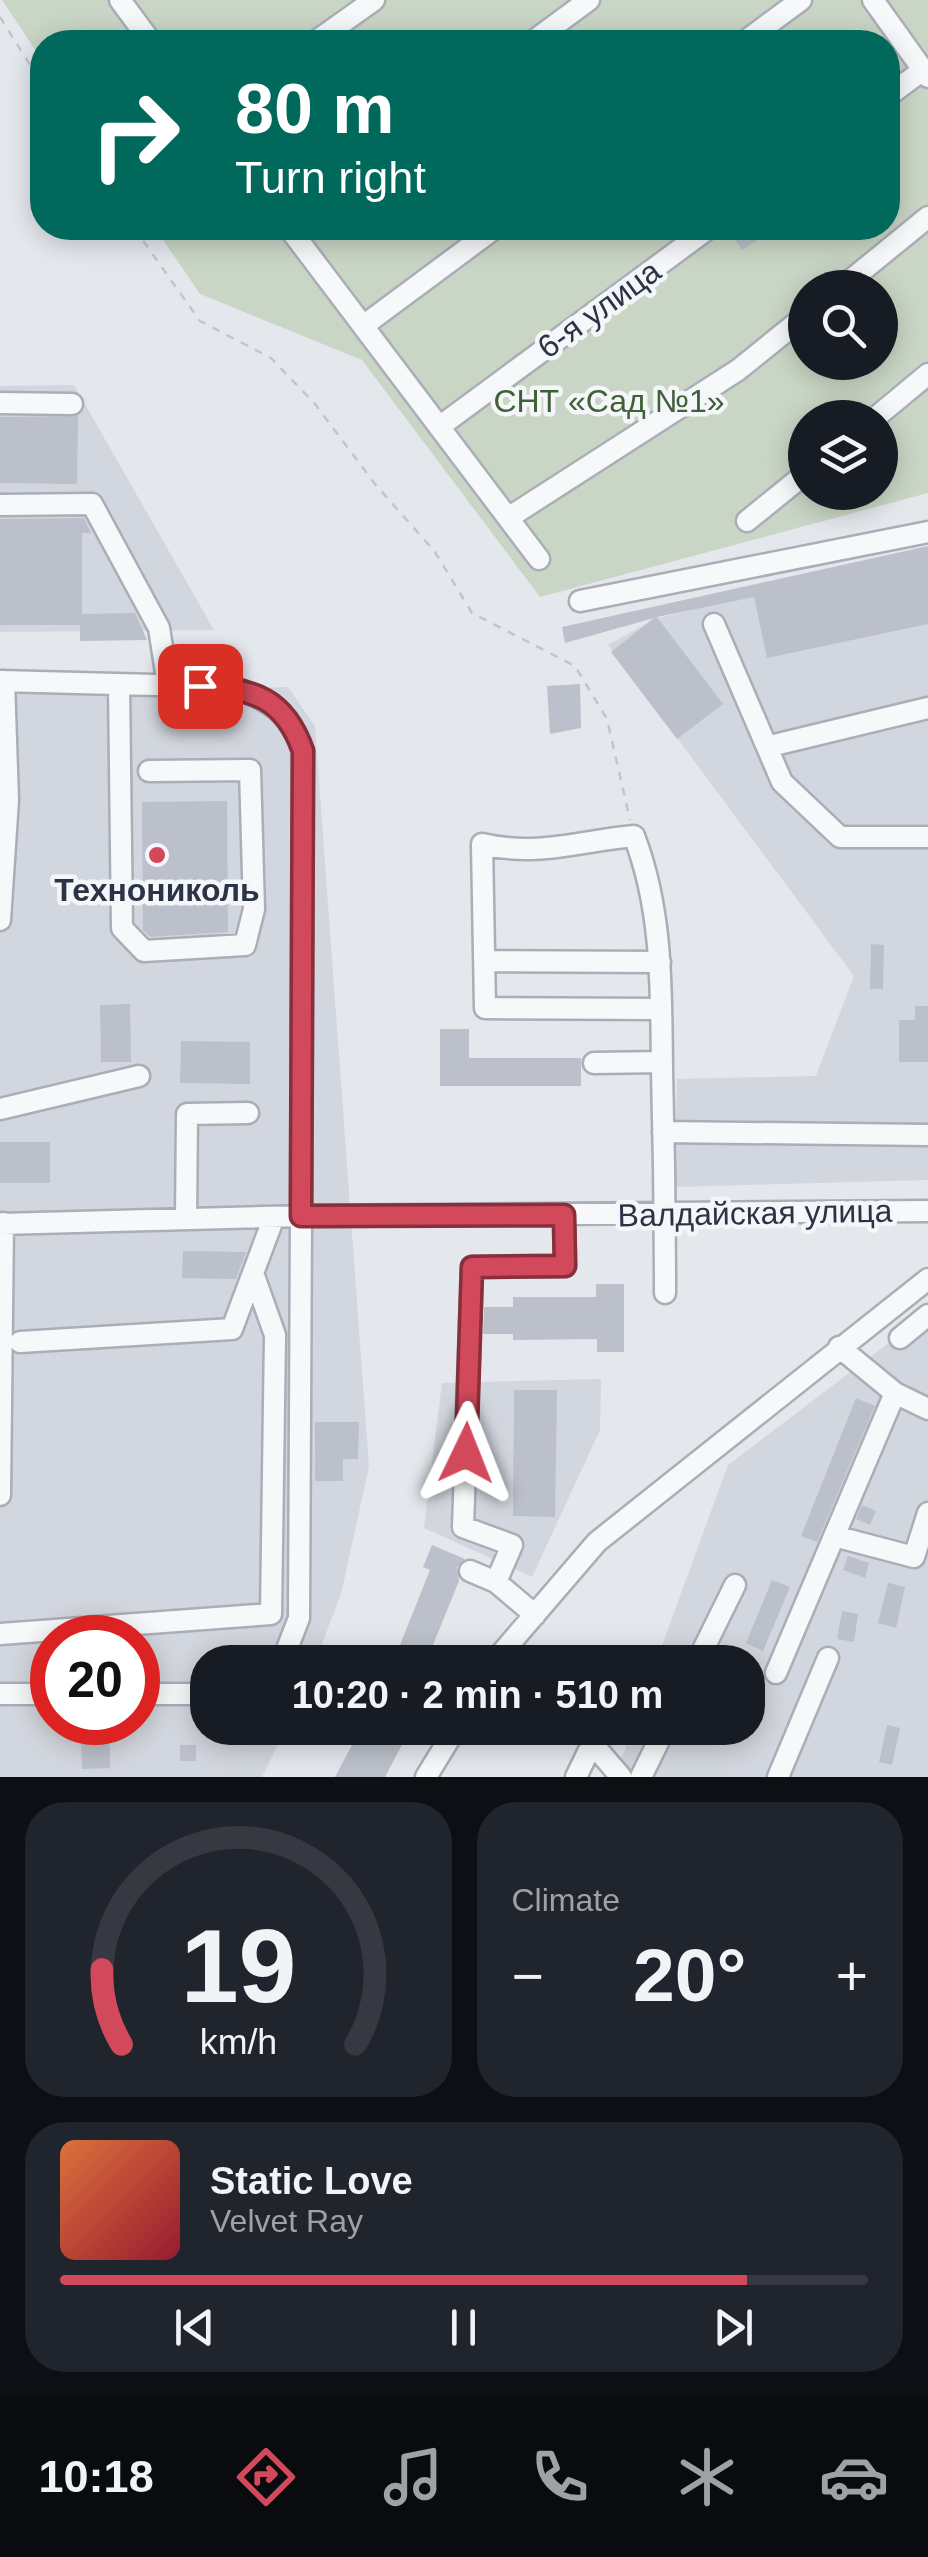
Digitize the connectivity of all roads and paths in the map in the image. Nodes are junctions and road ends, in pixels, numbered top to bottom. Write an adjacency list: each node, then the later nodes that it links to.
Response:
1 (374, 0): 8 (street)
2 (589, 0): 9 (street)
3 (801, 0): 10 (street)
4 (873, 0): 11 (street)
5 (130, 3): 7 (street)
6 (0, 17): 13 (path)
7 (145, 30)
8 (333, 30)
9 (548, 30)
10 (760, 30)
11 (894, 30)
12 (900, 38): 14 (street)
13 (30, 65)
14 (925, 74): 15 (street)
15 (900, 89)
16 (928, 218): 21 (street)
17 (143, 240): 43 (path)
18 (297, 240): 22 (street)
19 (479, 240): 22 (street)
20 (694, 240): 28 (street, 6-я улица)
21 (863, 270)
22 (363, 326): 28 (street)
23 (788, 330): 31 (street)
24 (928, 374): 25 (street)
25 (897, 400)
26 (0, 403): 27 (street)
27 (72, 404)
28 (440, 427): 31 (street)
29 (788, 488): 32 (street)
30 (0, 505): 39 (street)
31 (508, 518): 34 (street)
32 (747, 521)
33 (928, 532): 35 (street)
34 (539, 558)
35 (580, 601)
36 (714, 624): 41 (street)
37 (2, 681): 38 (street); 45 (street)
38 (118, 684): 39 (street); 42 (street)
39 (168, 685): 59 (street)
40 (928, 708): 41 (street)
41 (770, 746): 44 (street)
42 (150, 771)
43 (634, 836): 46 (street); 47 (street)
44 (928, 837)
45 (0, 920)
46 (485, 961): 47 (street); 48 (street)
47 (660, 962): 48 (street)
48 (661, 1009): 49 (street)
49 (662, 1062): 50 (street); 54 (street)
50 (594, 1063)
51 (139, 1076): 52 (street)
52 (0, 1110)
53 (248, 1112): 61 (street)
54 (664, 1132): 55 (street); 57 (street)
55 (928, 1135)
56 (928, 1211): 57 (street, Валдайская улица)
57 (665, 1214): 58 (street, Валдайская улица); 65 (street)
58 (564, 1215): 59 (street, Валдайская улица); 76 (street)
59 (301, 1216): 60 (street, Валдайская улица); 80 (street)
60 (274, 1217): 61 (street, Валдайская улица); 63 (street)
61 (186, 1219): 62 (street, Валдайская улица)
62 (1, 1224): 72 (street)
63 (252, 1273): 68 (street); 79 (street)
64 (928, 1279): 69 (street)
65 (666, 1293)
66 (928, 1315): 67 (street)
67 (900, 1338)
68 (20, 1342)
69 (839, 1346): 70 (street); 78 (street)
70 (895, 1393): 71 (street); 74 (street)
71 (928, 1409)
72 (0, 1495)
73 (928, 1514): 74 (street)
74 (834, 1536): 84 (street)
75 (470, 1571): 76 (street)
76 (496, 1582): 78 (street)
77 (735, 1586): 82 (street)
78 (535, 1615): 81 (street)
79 (0, 1634)
80 (289, 1645)
81 (509, 1645)
82 (706, 1645)
83 (828, 1658): 96 (street)
84 (776, 1673)
85 (0, 1694): 86 (street)
86 (30, 1694)
87 (160, 1694): 88 (street)
88 (190, 1694)
89 (446, 1745): 92 (street)
90 (657, 1745): 95 (street)
91 (591, 1746): 93 (street); 94 (street)
92 (426, 1777)
93 (576, 1777)
94 (621, 1777)
95 (641, 1777)
96 (778, 1777)

